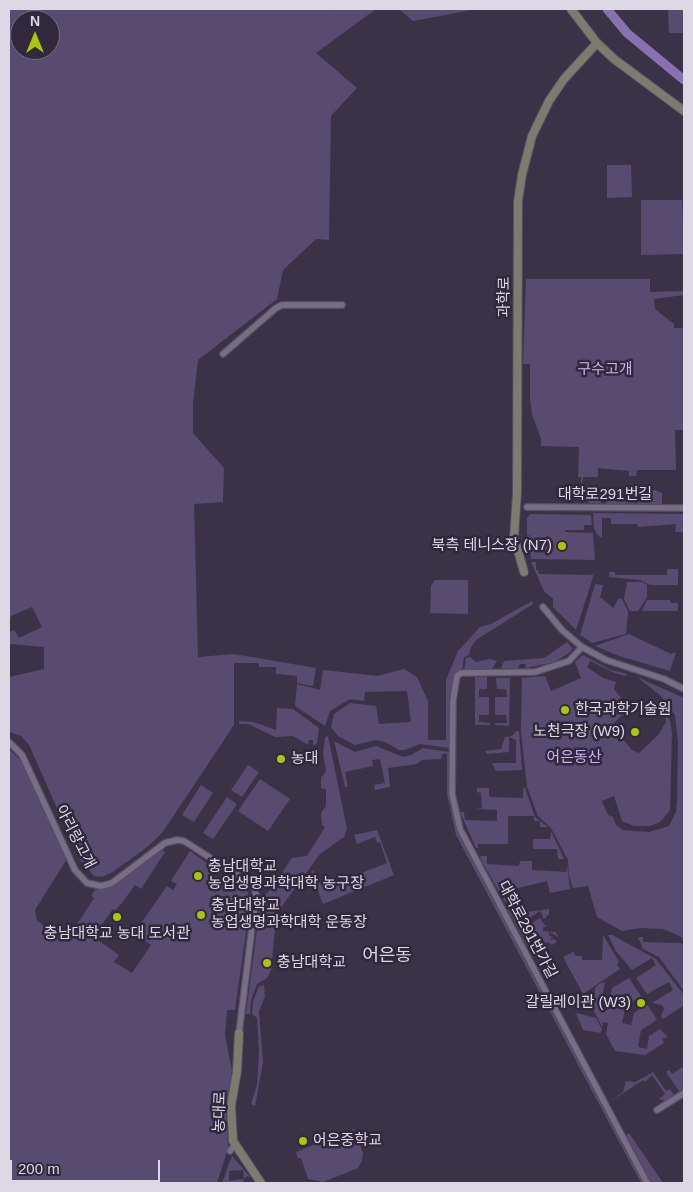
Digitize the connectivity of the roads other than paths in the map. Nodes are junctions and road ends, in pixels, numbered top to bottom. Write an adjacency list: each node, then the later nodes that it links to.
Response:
1 (571, 9): 2 (street)
2 (597, 43): 3 (street); 8 (street, 과학로)
3 (684, 111)
4 (342, 305): 5 (street)
5 (223, 354)
6 (526, 507): 7 (street, 대학로291번길)
7 (684, 508)
8 (524, 572)
9 (543, 607): 10 (street)
10 (582, 647): 11 (street); 17 (street, 대학로291번가길)
11 (684, 689)
12 (9, 742): 13 (street, 아리랑고개)
13 (239, 1033): 16 (street, 농대로)
14 (684, 1093): 15 (street)
15 (657, 1110)
16 (261, 1183)
17 (647, 1183)

